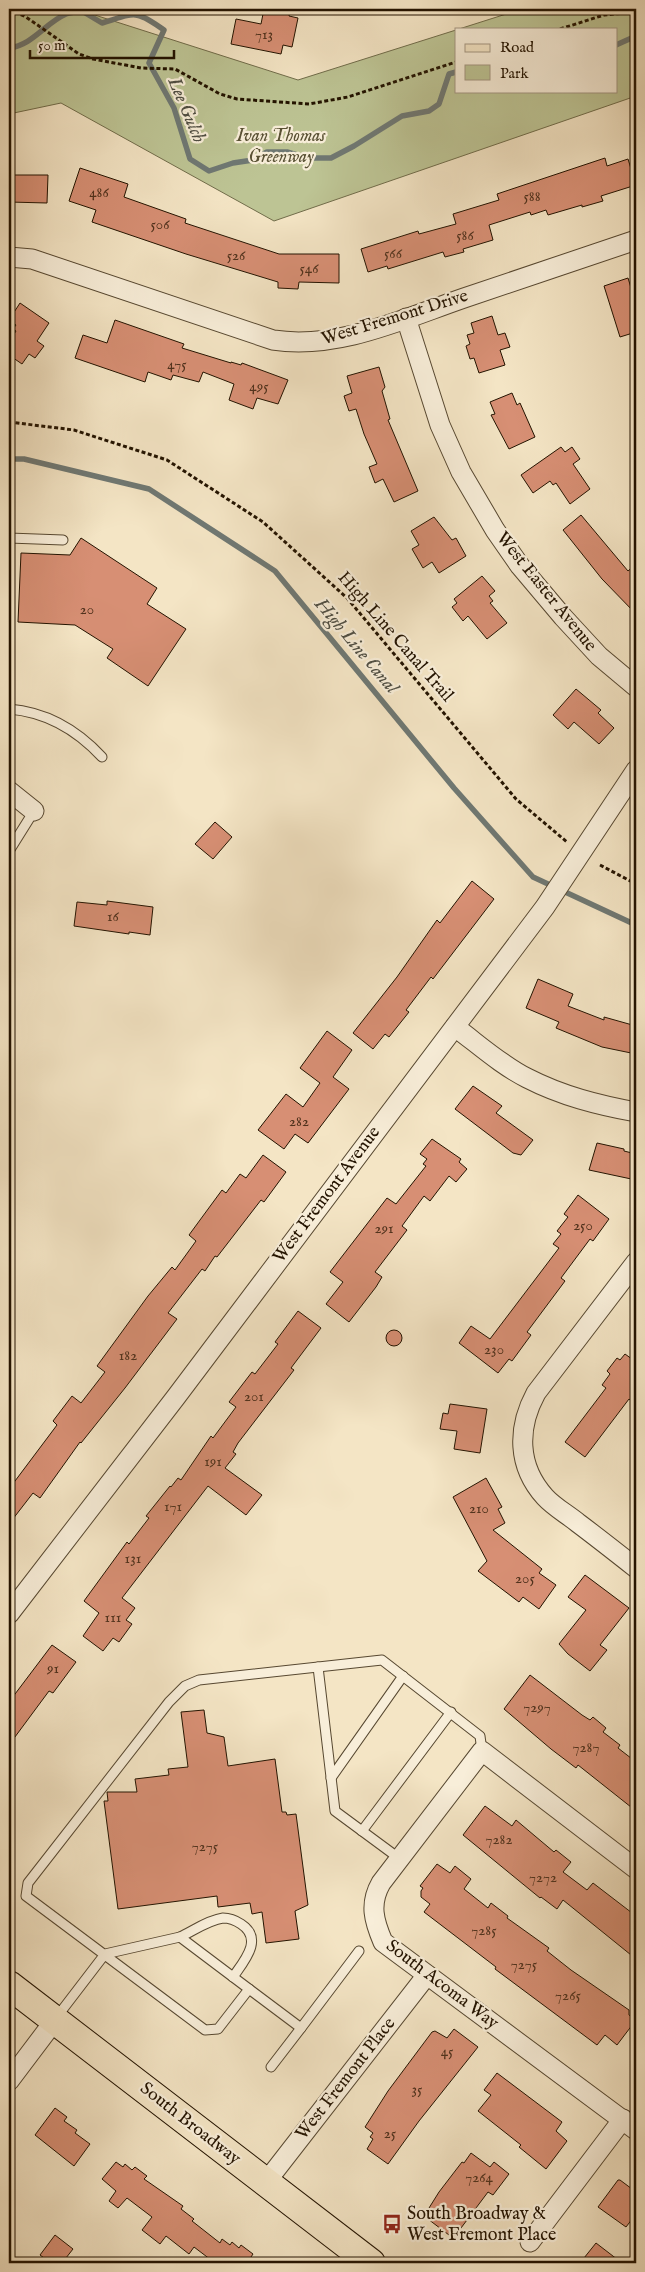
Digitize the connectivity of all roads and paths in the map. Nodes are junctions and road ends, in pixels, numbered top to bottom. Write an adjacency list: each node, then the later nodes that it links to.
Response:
1 (9, 9): 4 (path)
2 (636, 12): 3 (path)
3 (563, 28)
4 (455, 62)
5 (636, 240): 7 (street, West Fremont Drive)
6 (9, 257): 7 (street, West Fremont Drive)
7 (406, 318): 11 (street, West Easter Avenue)
8 (9, 422): 17 (path, High Line Canal Trail)
9 (9, 538): 10 (lane)
10 (63, 540)
11 (636, 687)
12 (9, 709): 13 (lane)
13 (102, 757)
14 (636, 770): 21 (street, West Fremont Avenue)
15 (9, 791): 16 (street)
16 (34, 811): 18 (lane)
17 (569, 844)
18 (9, 850)
19 (600, 865): 20 (path)
20 (636, 884)
21 (455, 1027): 22 (street); 25 (street, West Fremont Avenue)
22 (636, 1112)
23 (636, 1262): 24 (street)
24 (636, 1568)
25 (9, 1614)
26 (318, 1667): 27 (lane); 30 (lane); 36 (lane)
27 (403, 1676): 28 (lane); 30 (lane)
28 (451, 1712): 29 (lane); 31 (lane)
29 (482, 1751): 32 (street, South Acoma Way); 33 (street)
30 (332, 1778): 31 (lane)
31 (362, 1831): 32 (lane)
32 (400, 1859): 37 (street, South Acoma Way)
33 (636, 1869)
34 (180, 1937): 36 (lane); 38 (lane); 38 (lane)
35 (359, 1951): 42 (lane)
36 (104, 1954): 40 (lane); 41 (lane)
37 (427, 1975): 45 (street, South Acoma Way); 46 (street, West Fremont Place)
38 (233, 1976): 40 (lane)
39 (9, 1985): 41 (main road, South Broadway)
40 (249, 1989): 42 (lane)
41 (55, 2020): 44 (street); 46 (main road, South Broadway)
42 (300, 2028): 43 (lane)
43 (271, 2067)
44 (9, 2081)
45 (629, 2124): 47 (street)
46 (266, 2182): 48 (main road, South Broadway)
47 (530, 2242)
48 (371, 2263)

